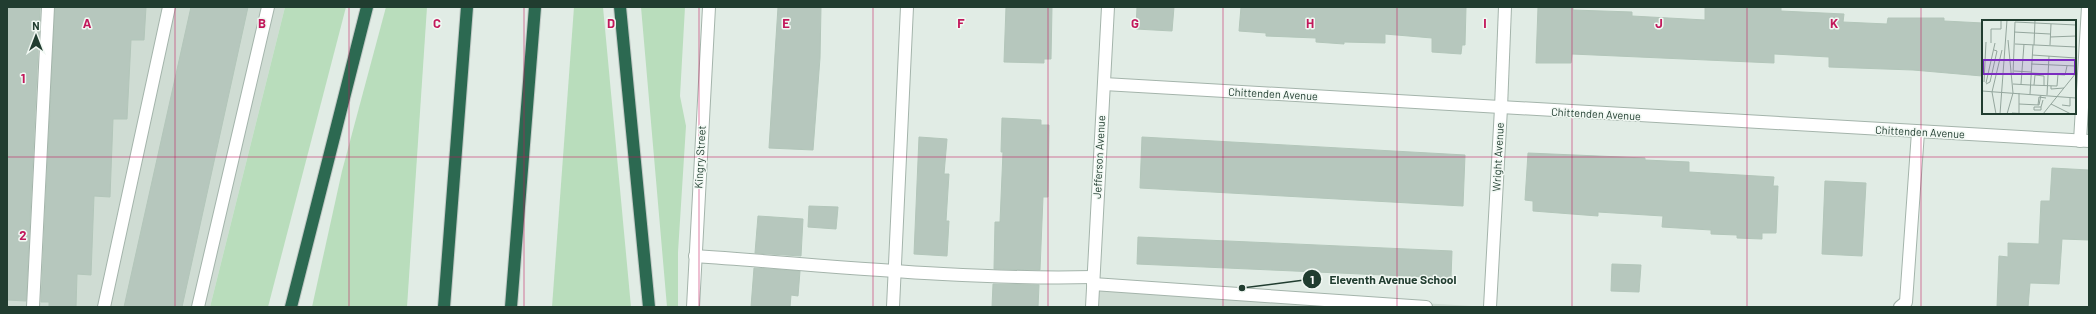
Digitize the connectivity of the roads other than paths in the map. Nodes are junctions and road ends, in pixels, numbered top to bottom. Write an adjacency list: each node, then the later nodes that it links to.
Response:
1 (48, 7): 20 (street)
2 (169, 7): 21 (street)
3 (268, 7): 22 (street)
4 (367, 7): 23 (highway)
5 (467, 7): 24 (highway)
6 (534, 7): 25 (highway)
7 (620, 7): 26 (highway)
8 (709, 7): 17 (street, Kingry Street)
9 (907, 7): 18 (street)
10 (1108, 7): 13 (street, Jefferson Avenue)
11 (1505, 7): 14 (street, Wright Avenue)
12 (2088, 7): 16 (street)
13 (1104, 84): 14 (street, Chittenden Avenue); 19 (street, Jefferson Avenue)
14 (1501, 108): 15 (street, Chittenden Avenue); 31 (street, Wright Avenue)
15 (1918, 132): 16 (street, Chittenden Avenue); 32 (street)
16 (2085, 141)
17 (695, 256): 18 (street); 27 (street, Kingry Street)
18 (895, 271): 19 (street); 28 (street)
19 (1093, 281): 29 (street, Jefferson Avenue); 30 (street)
20 (33, 307)
21 (104, 307)
22 (198, 307)
23 (291, 307)
24 (444, 307)
25 (512, 307)
26 (649, 307)
27 (693, 307)
28 (893, 307)
29 (1092, 307)
30 (1426, 307)
31 (1490, 307)
32 (1900, 307)

